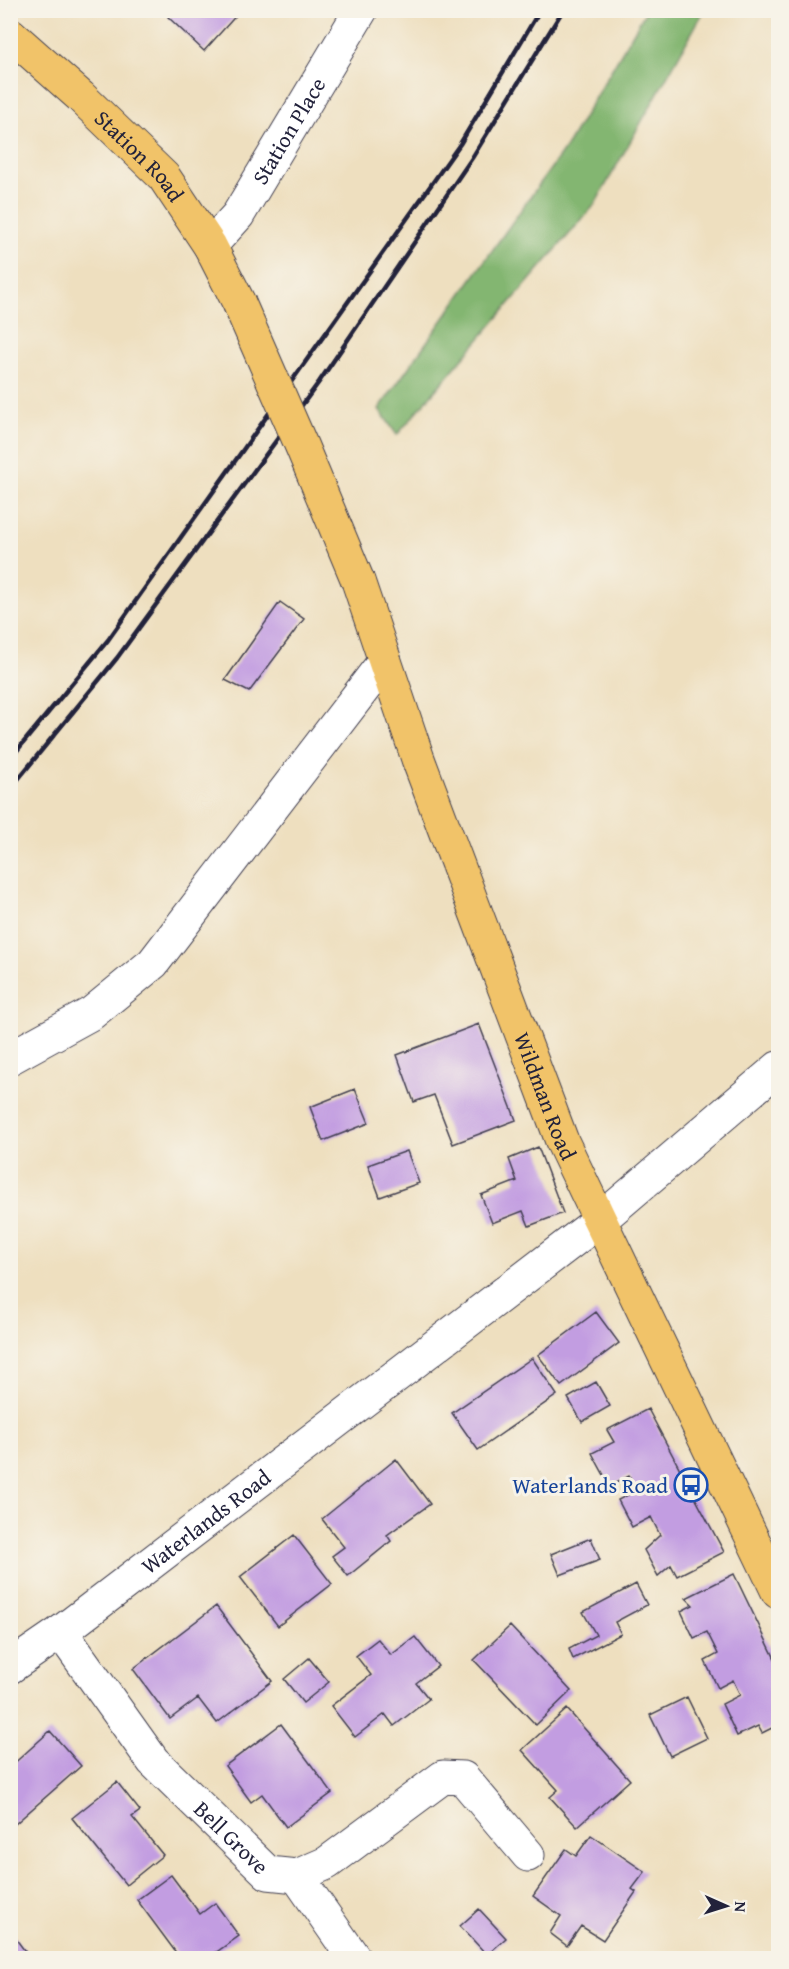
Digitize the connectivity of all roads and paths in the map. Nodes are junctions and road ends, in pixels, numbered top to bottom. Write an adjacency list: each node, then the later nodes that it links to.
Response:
1 (361, 10): 3 (street, Station Place)
2 (10, 34): 3 (main road, Station Road)
3 (210, 246): 4 (main road, Station Road, bridge)
4 (358, 581): 5 (main road, Wildman Road)
5 (384, 662): 6 (street); 8 (main road, Wildman Road)
6 (10, 1058)
7 (778, 1068): 8 (street, Waterlands Road)
8 (600, 1220): 9 (main road, Wildman Road); 10 (street, Waterlands Road)
9 (778, 1592)
10 (61, 1632): 11 (street, Waterlands Road); 13 (street, Bell Grove)
11 (10, 1667)
12 (528, 1855): 13 (street, Bell Grove)
13 (297, 1876): 14 (street)
14 (354, 1959)

